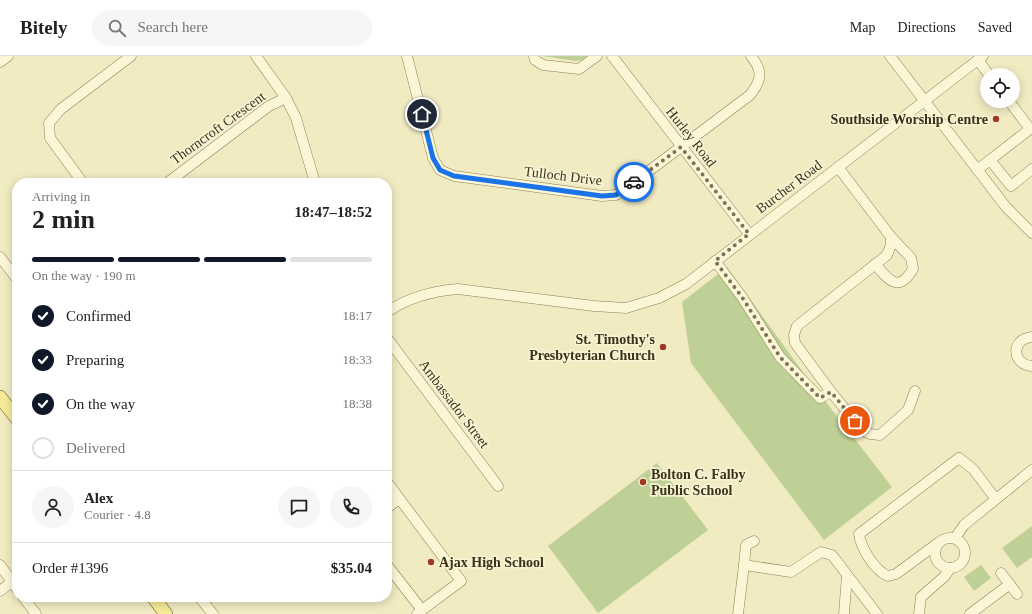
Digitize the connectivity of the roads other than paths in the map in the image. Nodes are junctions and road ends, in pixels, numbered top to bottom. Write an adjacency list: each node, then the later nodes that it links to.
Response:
1 (8, 56): 11 (street)
2 (131, 56): 22 (street)
3 (256, 56): 13 (street)
4 (407, 56): 17 (street, Tulloch Drive)
5 (534, 56): 6 (street)
6 (597, 56)
7 (612, 56): 17 (street, Hurley Road)
8 (752, 56): 17 (street, Tulloch Drive)
9 (890, 56): 14 (street)
10 (981, 58): 12 (street); 14 (street, Burcher Road)
11 (0, 62)
12 (986, 68)
13 (286, 98): 23 (street, Thorncroft Crescent); 24 (street)
14 (924, 101): 19 (street, Burcher Road); 21 (street)
15 (1013, 108): 16 (street)
16 (1031, 131): 18 (street)
17 (681, 147): 26 (street, Hurley Road)
18 (990, 160): 20 (street); 21 (street)
19 (838, 167): 26 (street, Burcher Road); 27 (street)
20 (1032, 169)
21 (976, 170): 25 (street)
22 (80, 178)
23 (174, 178)
24 (314, 178)
25 (1032, 233)
26 (749, 234): 29 (street, Burcher Road)
27 (890, 237): 30 (street); 30 (street)
28 (0, 257): 31 (street)
29 (715, 261): 32 (street, Burcher Road); 37 (street)
30 (875, 264): 37 (street)
31 (12, 273)
32 (392, 309)
33 (1032, 337): 35 (street)
34 (392, 345): 42 (street, Ambassador Street)
35 (1032, 366)
36 (915, 391): 37 (street)
37 (831, 392)
38 (0, 397): 39 (main road)
39 (12, 413)
40 (1032, 470): 43 (street)
41 (1003, 479): 43 (street)
42 (498, 486)
43 (1010, 487): 45 (street)
44 (392, 489): 46 (street)
45 (995, 498): 48 (street); 50 (street)
46 (399, 499): 47 (street); 65 (street)
47 (392, 504)
48 (955, 538): 50 (street); 53 (street)
49 (754, 541): 51 (street)
50 (938, 543): 53 (street)
51 (744, 564): 56 (street); 69 (street)
52 (0, 565): 57 (street)
53 (950, 568): 72 (street)
54 (392, 572): 65 (street)
55 (1001, 573): 58 (street)
56 (847, 575): 70 (street); 71 (street)
57 (12, 579)
58 (1010, 584): 61 (street); 73 (street)
59 (12, 585): 60 (street)
60 (0, 592)
61 (1017, 594)
62 (27, 602): 66 (street)
63 (157, 602): 67 (main road)
64 (203, 602): 68 (street)
65 (420, 612)
66 (36, 614)
67 (166, 614)
68 (213, 614)
69 (738, 614)
70 (844, 614)
71 (877, 614)
72 (919, 614)
73 (970, 614)

